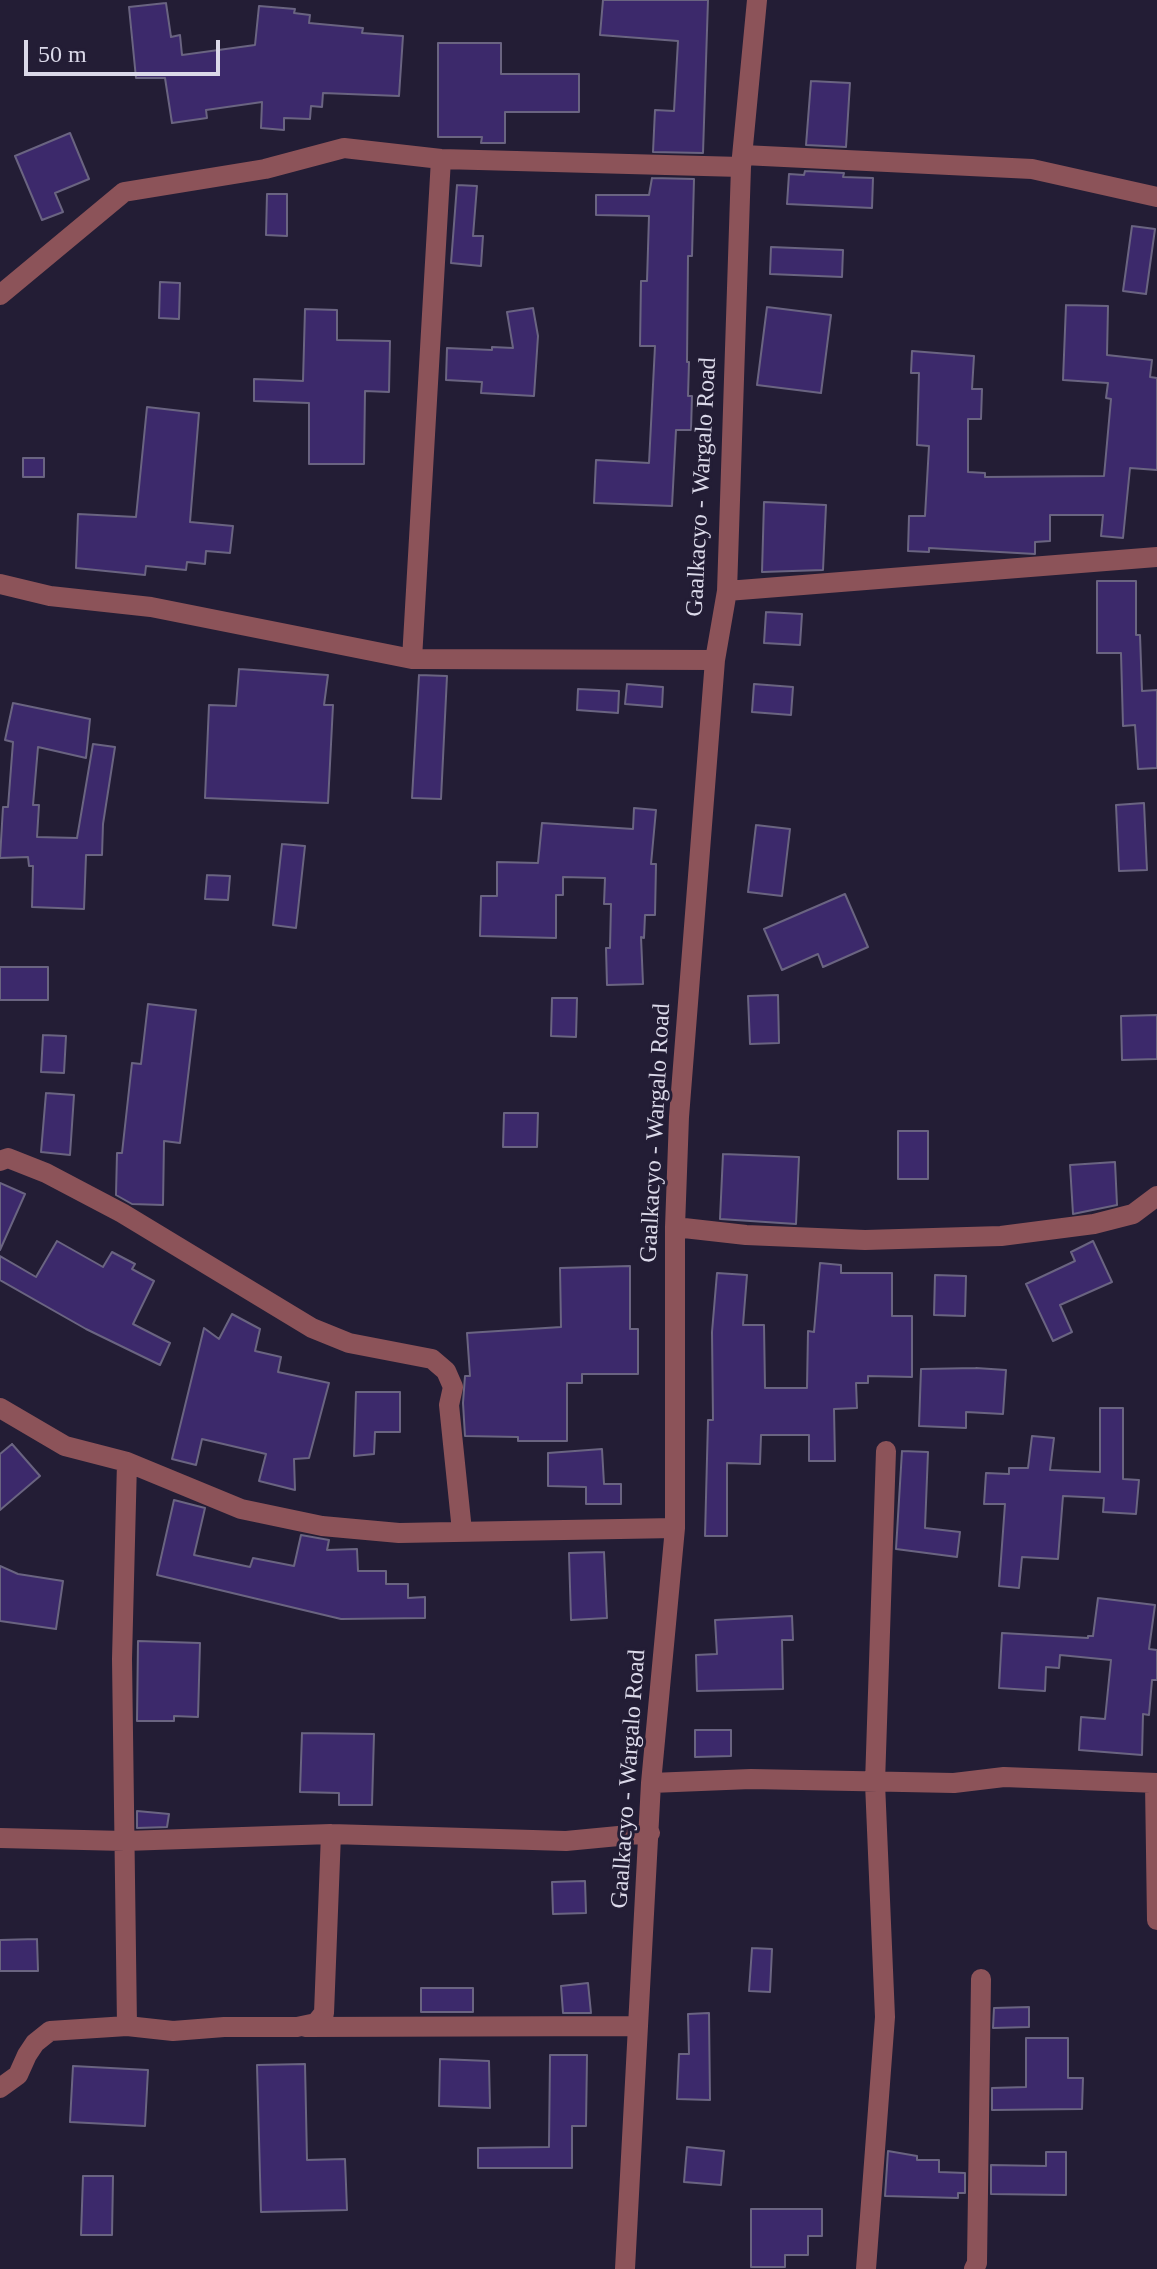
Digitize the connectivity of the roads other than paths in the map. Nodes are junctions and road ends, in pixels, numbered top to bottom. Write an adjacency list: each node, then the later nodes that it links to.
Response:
1 (757, 0): 3 (street, Gaalkacyo - Wargalo Road)
2 (441, 159): 3 (street); 5 (street); 9 (street)
3 (742, 161): 4 (street); 8 (street, Gaalkacyo - Wargalo Road)
4 (1157, 197)
5 (0, 295)
6 (1157, 557): 8 (street)
7 (0, 584): 9 (street)
8 (727, 591): 10 (street, Gaalkacyo - Wargalo Road)
9 (412, 659): 10 (street)
10 (715, 660): 13 (street, Gaalkacyo - Wargalo Road)
11 (0, 1161): 18 (street)
12 (1157, 1196): 13 (street)
13 (675, 1227): 17 (street, Gaalkacyo - Wargalo Road)
14 (0, 1408): 16 (street)
15 (886, 1451): 20 (street)
16 (127, 1462): 18 (street); 25 (street)
17 (675, 1528): 18 (street); 19 (street, Gaalkacyo - Wargalo Road)
18 (462, 1531)
19 (651, 1783): 20 (street); 22 (street, Gaalkacyo - Wargalo Road)
20 (875, 1783): 21 (street); 33 (street)
21 (1156, 1783): 26 (street)
22 (650, 1833): 23 (street); 29 (street, Gaalkacyo - Wargalo Road)
23 (331, 1834): 25 (street); 30 (street)
24 (0, 1838): 25 (street)
25 (125, 1841): 28 (street)
26 (1157, 1920)
27 (981, 1979): 34 (street)
28 (127, 2026): 30 (street); 31 (street)
29 (638, 2026): 30 (street); 32 (street, Gaalkacyo - Wargalo Road)
30 (297, 2027)
31 (0, 2088)
32 (625, 2269)
33 (866, 2269)
34 (974, 2269)

